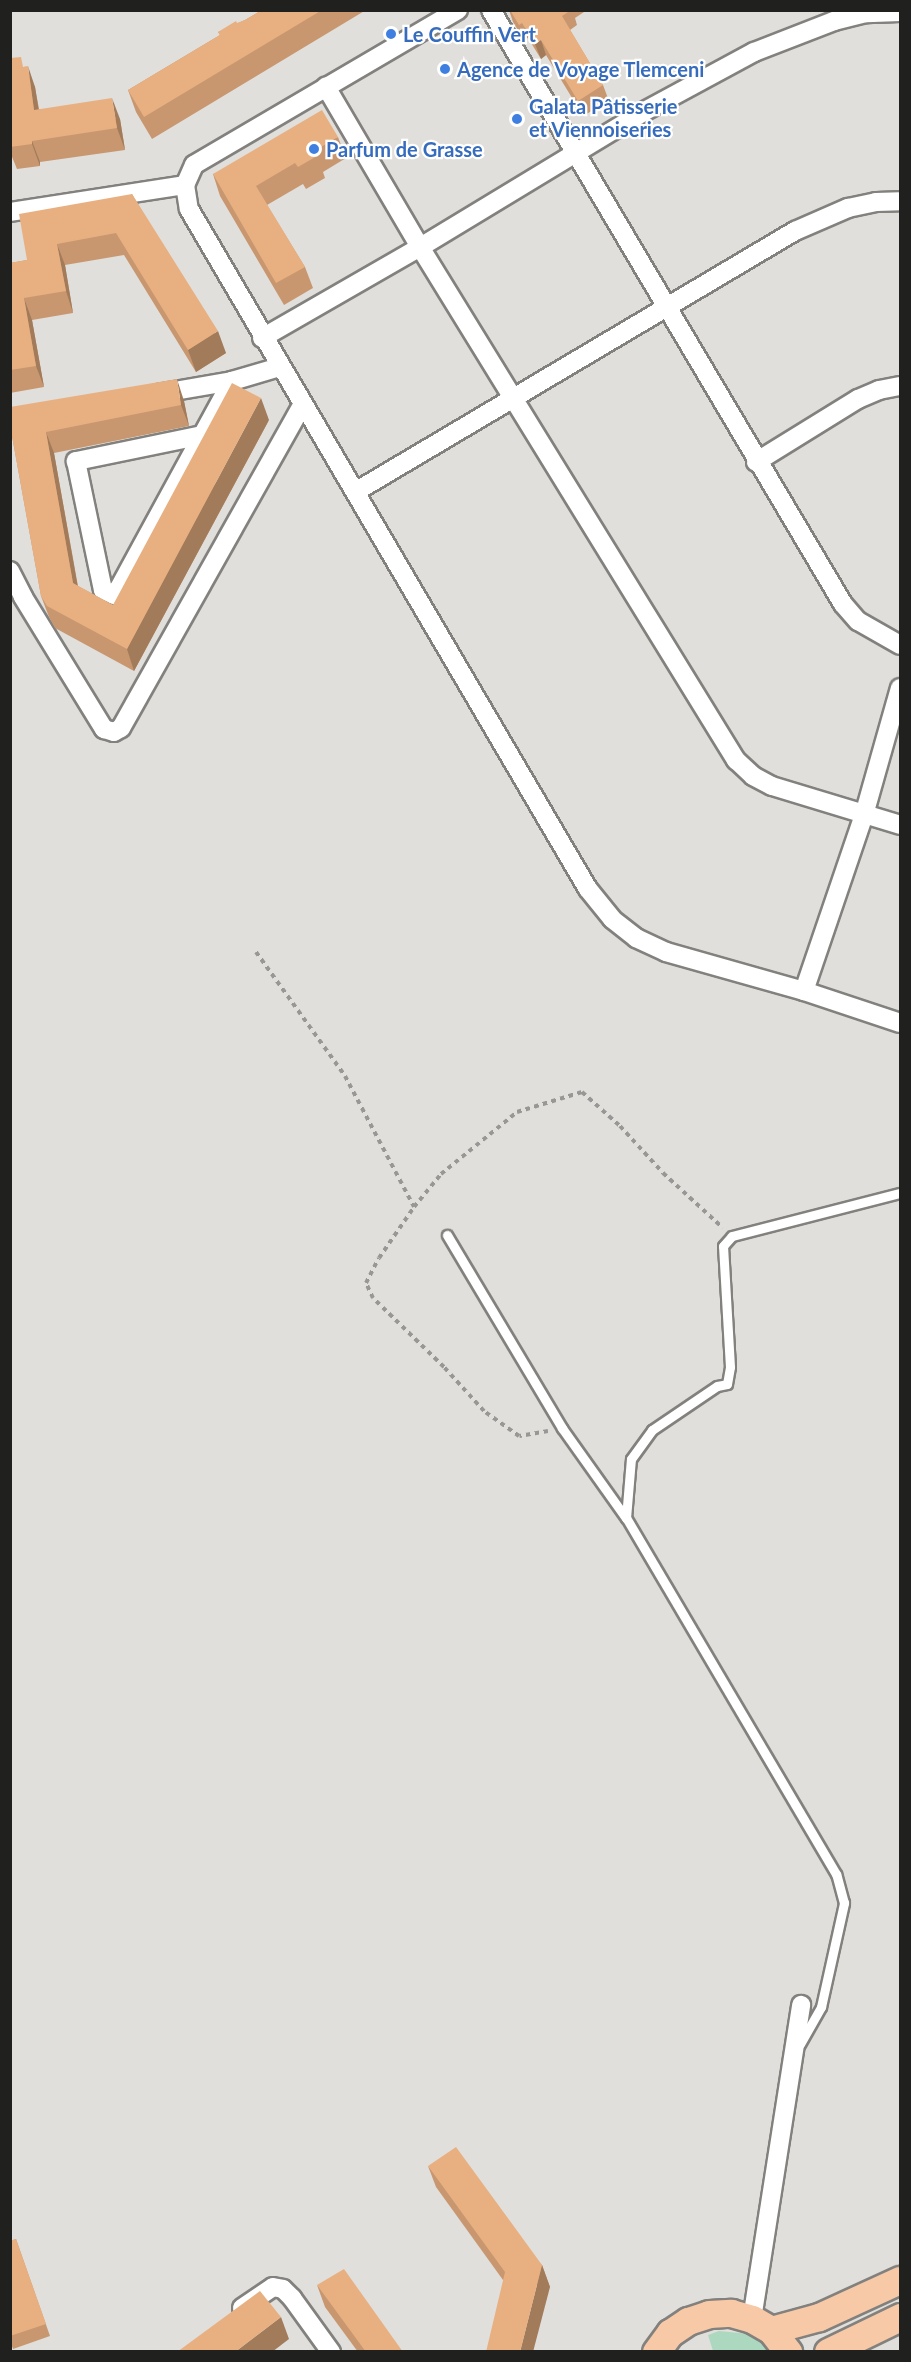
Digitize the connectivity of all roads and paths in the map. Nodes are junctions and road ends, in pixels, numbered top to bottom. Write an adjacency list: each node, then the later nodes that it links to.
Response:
1 (458, 10): 5 (street)
2 (491, 10): 6 (street)
3 (900, 12): 4 (street)
4 (854, 13): 6 (street)
5 (326, 87): 7 (street); 10 (street)
6 (577, 153): 10 (street); 11 (street)
7 (185, 185): 9 (street); 12 (street)
8 (900, 201): 11 (street)
9 (10, 212)
10 (420, 247): 12 (street); 17 (street)
11 (666, 307): 17 (street); 20 (street)
12 (262, 338): 13 (street)
13 (280, 367): 14 (street); 18 (street)
14 (232, 381): 16 (street); 19 (street)
15 (900, 386): 20 (street)
16 (139, 397)
17 (512, 398): 21 (street); 25 (street)
18 (302, 405): 21 (street); 22 (street)
19 (203, 435): 19 (street)
20 (756, 462): 23 (street)
21 (355, 492): 28 (street)
22 (10, 571)
23 (900, 645)
24 (900, 688): 25 (street)
25 (864, 815): 26 (street); 28 (street)
26 (900, 825)
27 (256, 952): 31 (path)
28 (804, 991): 29 (street)
29 (900, 1023)
30 (900, 1193): 33 (lane)
31 (414, 1207): 33 (path); 34 (path)
32 (447, 1235): 34 (lane)
33 (732, 1236): 35 (lane)
34 (562, 1428): 35 (lane)
35 (626, 1518): 37 (lane)
36 (801, 2005): 37 (street)
37 (794, 2054): 41 (street)
38 (900, 2280): 41 (main road)
39 (231, 2316): 42 (street)
40 (900, 2317): 45 (main road)
41 (761, 2324): 43 (main road); 44 (main road)
42 (331, 2352)
43 (656, 2352)
44 (788, 2352)
45 (828, 2352)

